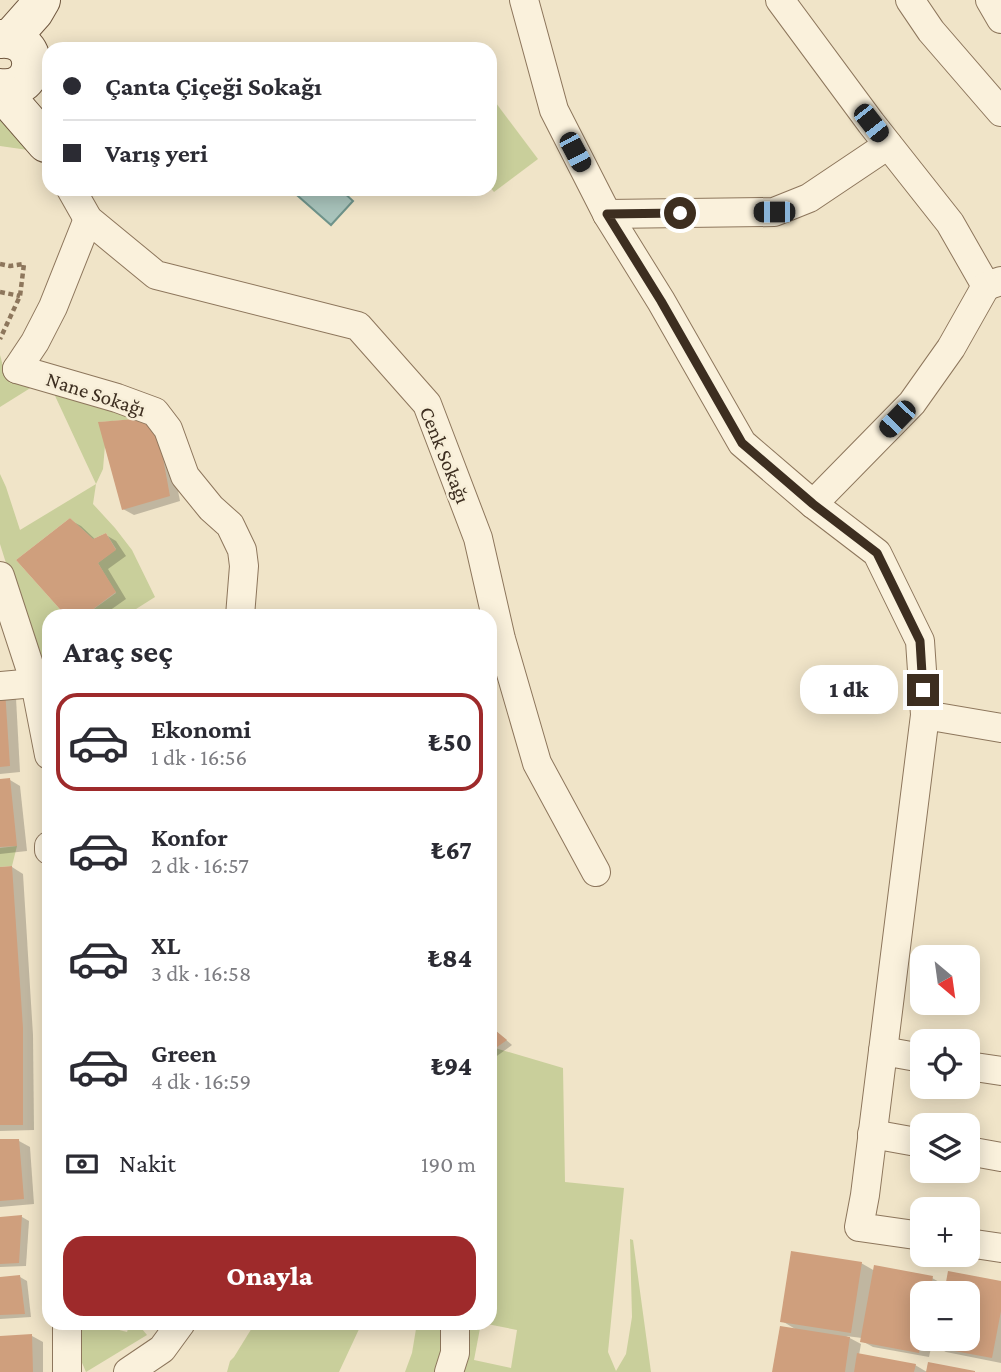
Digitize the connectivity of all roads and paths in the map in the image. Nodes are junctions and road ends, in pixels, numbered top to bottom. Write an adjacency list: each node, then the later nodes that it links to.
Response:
1 (524, 0): 11 (street)
2 (780, 0): 9 (street)
3 (910, 0): 7 (street)
4 (990, 0): 5 (street)
5 (1001, 19)
6 (17, 49): 8 (main road)
7 (1001, 112)
8 (42, 127)
9 (888, 145): 11 (street); 14 (street)
10 (75, 196): 12 (street, Cenk Sokağı)
11 (607, 214): 19 (street)
12 (88, 219): 18 (street); 22 (street, Cenk Sokağı)
13 (0, 264): 16 (path)
14 (993, 283): 19 (street)
15 (0, 292): 16 (path)
16 (20, 296): 17 (path)
17 (0, 339)
18 (8, 373): 21 (street, Nane Sokağı)
19 (813, 504): 26 (street)
20 (0, 576): 24 (street)
21 (241, 609)
22 (494, 609)
23 (497, 621): 28 (street, Cenk Sokağı)
24 (42, 680): 25 (street)
25 (0, 686)
26 (925, 715): 27 (street); 29 (street)
27 (1001, 728)
28 (596, 872)
29 (883, 1051): 30 (street); 33 (street)
30 (910, 1056)
31 (980, 1068): 32 (street)
32 (1001, 1072)
33 (872, 1134): 34 (street); 37 (street)
34 (910, 1141)
35 (980, 1153): 36 (street)
36 (1001, 1157)
37 (910, 1235)
38 (980, 1245): 39 (street)
39 (1001, 1248)
40 (66, 1330): 43 (street)
41 (176, 1330): 44 (street)
42 (455, 1330): 45 (street)
43 (67, 1372)
44 (128, 1372)
45 (449, 1372)

